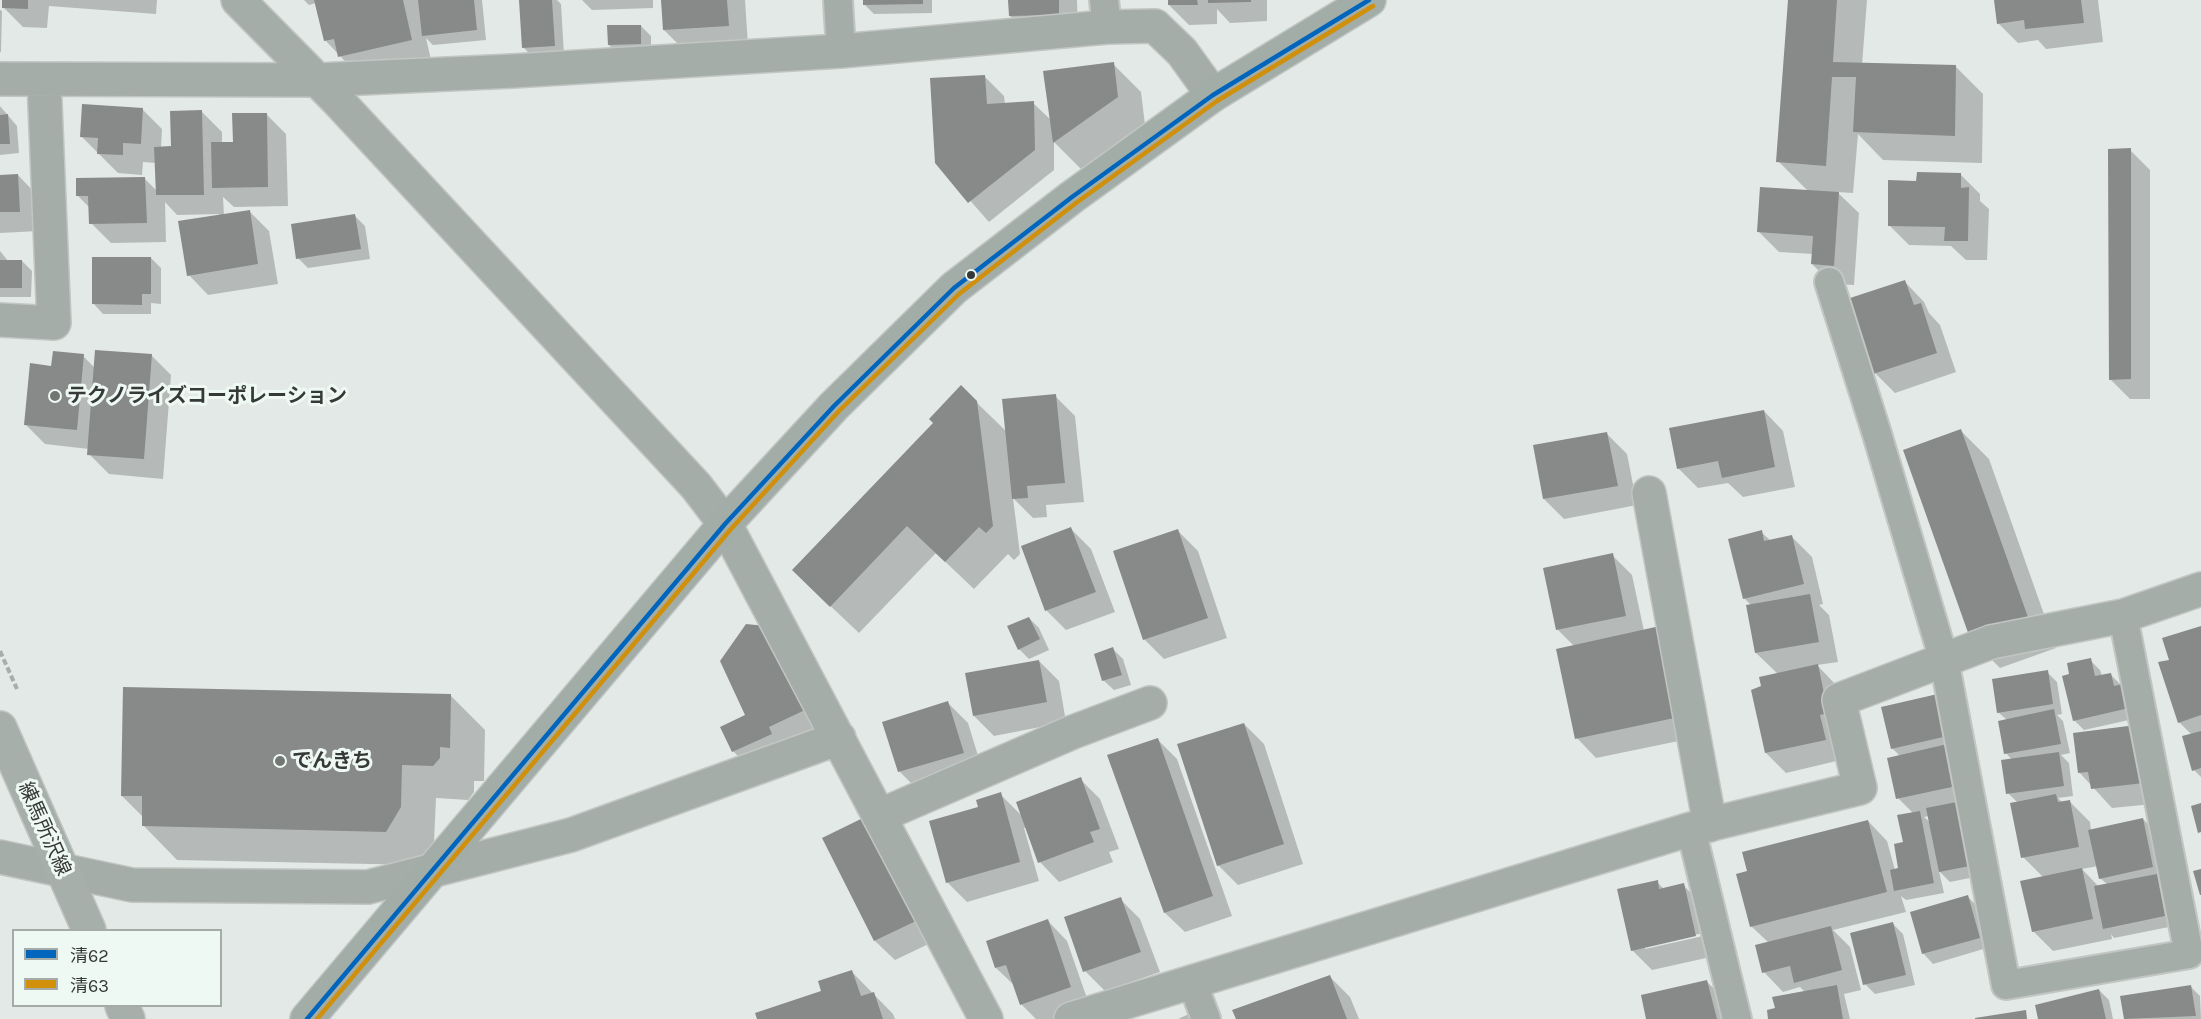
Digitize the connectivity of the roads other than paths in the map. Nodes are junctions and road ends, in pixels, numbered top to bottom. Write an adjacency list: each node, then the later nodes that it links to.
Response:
1 (238, 0): 8 (street)
2 (838, 0): 5 (lane)
3 (1369, 0): 9 (street)
4 (1106, 14): 5 (street); 9 (street)
5 (841, 51): 8 (street)
6 (0, 79): 7 (street)
7 (44, 80): 8 (street); 11 (street)
8 (318, 80): 13 (street)
9 (1213, 95): 13 (street)
10 (1829, 282): 16 (lane)
11 (0, 320)
12 (1649, 493): 21 (street)
13 (725, 524): 19 (street); 24 (street)
14 (2201, 589): 15 (street)
15 (2123, 616): 16 (street); 16 (lane)
16 (1944, 660): 21 (street)
17 (1150, 703): 20 (street)
18 (0, 728): 23 (main road, 練馬所沢線)
19 (839, 738): 20 (street); 24 (street)
20 (879, 816): 28 (street)
21 (1700, 827): 26 (street); 31 (lane)
22 (0, 857): 23 (street)
23 (62, 870): 24 (street); 25 (main road, 練馬所沢線)
24 (431, 872): 27 (street)
25 (89, 929)
26 (1192, 982): 29 (street); 30 (lane)
27 (307, 1019)
28 (986, 1019)
29 (1071, 1019)
30 (1206, 1019)
31 (1737, 1019)

